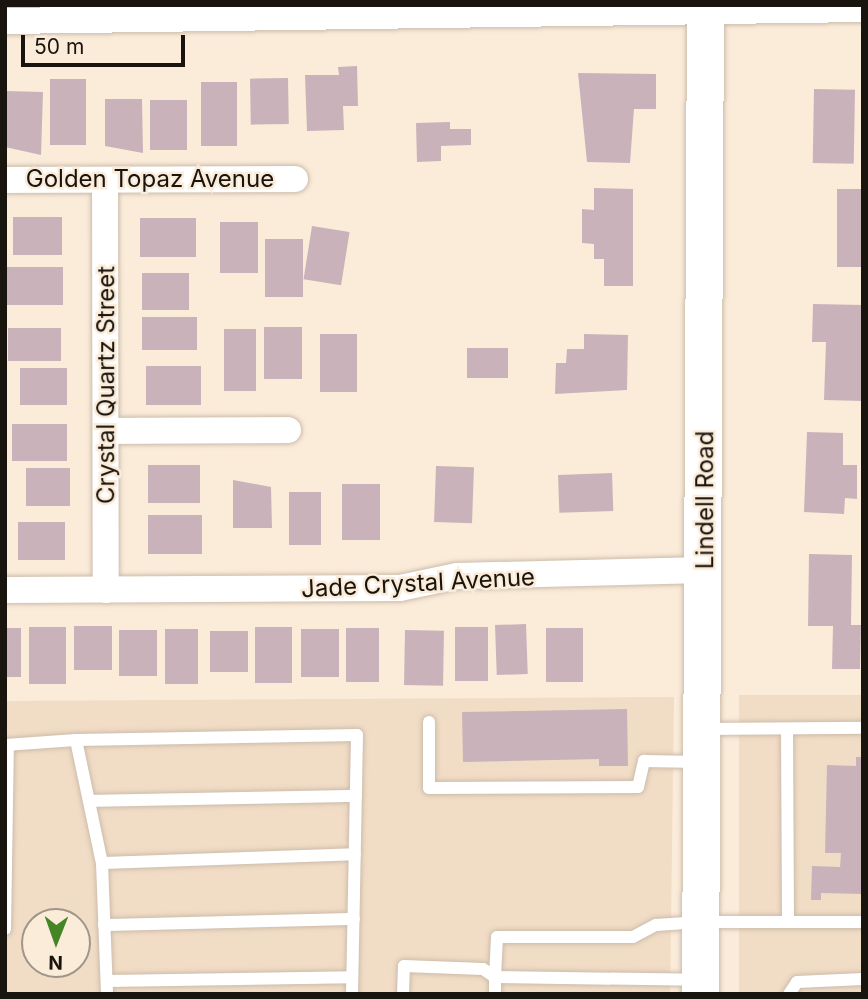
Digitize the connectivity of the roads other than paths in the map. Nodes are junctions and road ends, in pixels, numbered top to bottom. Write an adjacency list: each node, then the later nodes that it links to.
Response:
1 (705, 7): 2 (street); 3 (street); 11 (street, Lindell Road)
2 (863, 9)
3 (219, 10): 4 (street)
4 (72, 12): 5 (street)
5 (5, 21)
6 (295, 179): 8 (street, Golden Topaz Avenue)
7 (5, 180): 8 (street, Golden Topaz Avenue)
8 (105, 180): 10 (street, Crystal Quartz Street)
9 (288, 430): 10 (street)
10 (106, 431): 13 (street, Crystal Quartz Street)
11 (705, 570): 13 (street, Jade Crystal Avenue); 19 (street, Lindell Road)
12 (5, 590): 13 (street, Jade Crystal Avenue)
13 (106, 590)
14 (429, 722): 19 (lane)
15 (788, 729): 16 (lane); 19 (lane); 26 (lane)
16 (863, 729)
17 (76, 740): 18 (lane); 20 (lane); 21 (lane)
18 (6, 745): 29 (lane)
19 (700, 745): 25 (street, Lindell Road)
20 (356, 796): 21 (lane); 22 (lane)
21 (90, 802): 23 (lane)
22 (355, 854): 23 (lane); 24 (lane)
23 (102, 863): 28 (lane)
24 (354, 919): 28 (lane); 30 (lane)
25 (700, 922): 26 (lane); 31 (lane); 33 (street, Lindell Road)
26 (788, 922): 27 (lane)
27 (863, 922)
28 (104, 925): 34 (lane)
29 (5, 929)
30 (352, 977): 34 (lane); 35 (lane)
31 (495, 978): 33 (lane); 36 (lane); 37 (lane)
32 (863, 979): 38 (lane)
33 (700, 987)
34 (107, 988)
35 (352, 994)
36 (403, 994)
37 (495, 994)
38 (789, 994)

